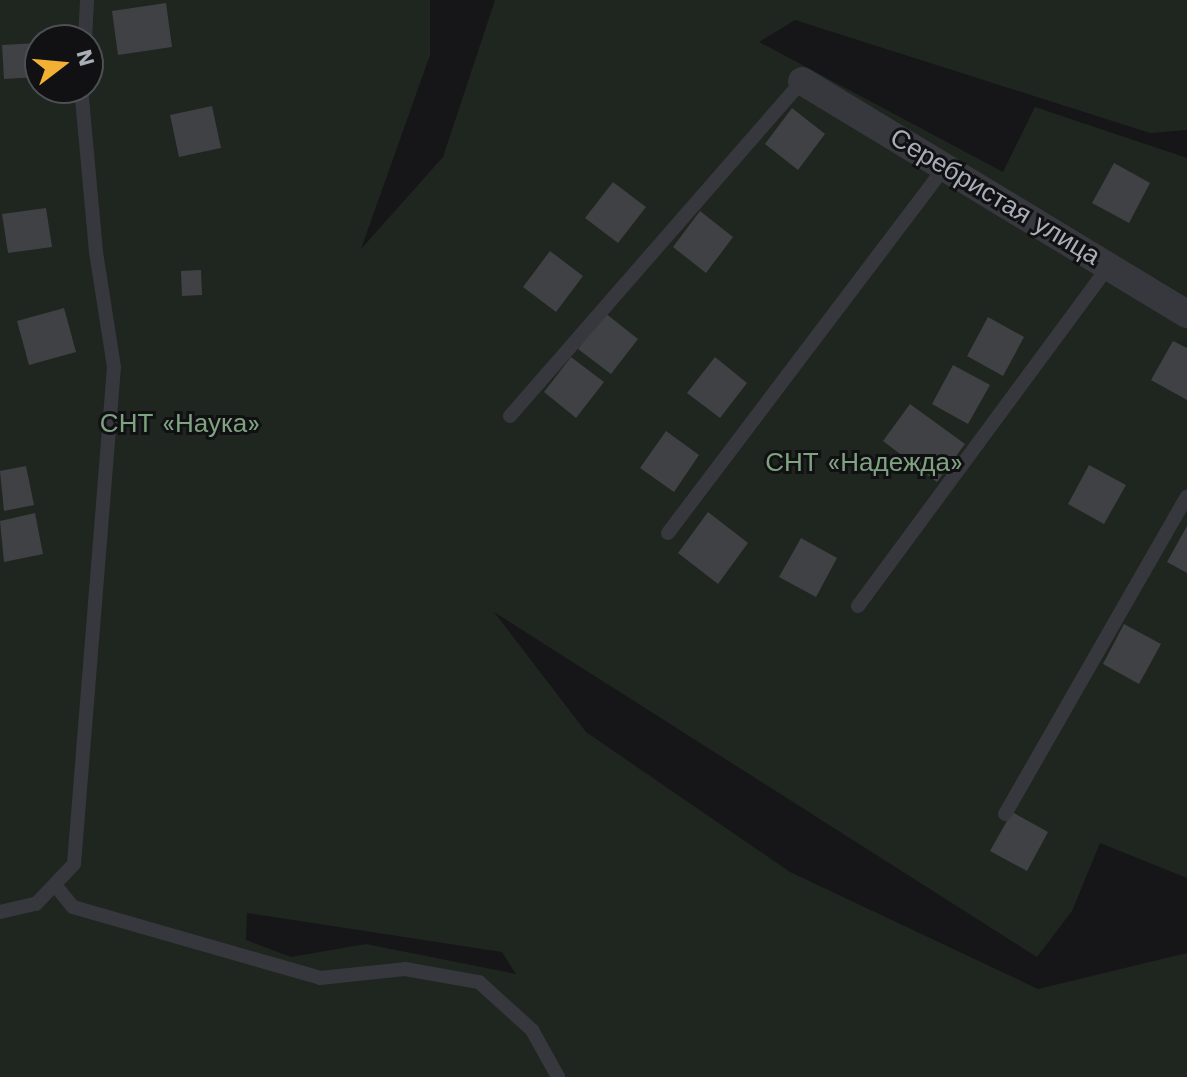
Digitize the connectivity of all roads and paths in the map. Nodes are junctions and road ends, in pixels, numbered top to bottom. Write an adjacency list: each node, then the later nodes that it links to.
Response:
1 (87, 0): 2 (lane)
2 (86, 24)
3 (802, 81): 5 (street, Серебристая улица); 8 (lane)
4 (82, 104): 13 (lane)
5 (946, 166): 6 (street, Серебристая улица); 10 (lane)
6 (1109, 266): 7 (street, Серебристая улица); 11 (lane)
7 (1187, 314)
8 (510, 416)
9 (1187, 496): 12 (lane)
10 (668, 533)
11 (858, 606)
12 (1005, 814)
13 (55, 885): 14 (lane); 15 (lane)
14 (0, 912)
15 (558, 1077)

